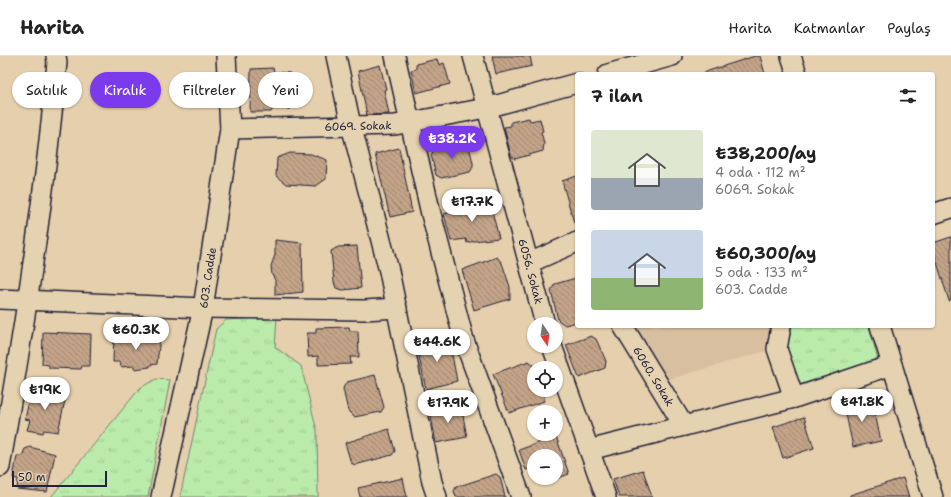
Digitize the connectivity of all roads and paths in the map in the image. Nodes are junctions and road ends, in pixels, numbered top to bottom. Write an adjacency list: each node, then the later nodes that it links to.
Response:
1 (56, 56): 20 (street)
2 (226, 56): 14 (street, 603. Cadde)
3 (336, 56): 13 (street)
4 (395, 56): 12 (street)
5 (472, 56): 11 (street, 6056. Sokak)
6 (672, 56): 8 (street)
7 (791, 56): 9 (street)
8 (615, 72)
9 (796, 72)
10 (575, 84): 11 (street, 6069. Sokak)
11 (486, 108): 12 (street, 6069. Sokak); 18 (street, 6056. Sokak)
12 (411, 122): 13 (street, 6069. Sokak); 35 (street)
13 (351, 125): 14 (street, 6069. Sokak); 22 (street)
14 (230, 129): 21 (street, 603. Cadde)
15 (951, 208): 16 (street)
16 (935, 213)
17 (575, 246): 18 (street)
18 (529, 263): 23 (street, 6056. Sokak)
19 (0, 299): 20 (street)
20 (28, 300): 21 (street); 32 (street)
21 (203, 308): 22 (street); 33 (street, 603. Cadde)
22 (397, 308): 34 (street)
23 (543, 317)
24 (624, 328): 30 (street, 6060. Sokak)
25 (781, 328): 29 (street)
26 (881, 328): 28 (street)
27 (554, 353): 31 (street)
28 (892, 365): 29 (street); 37 (street)
29 (794, 398): 30 (street)
30 (684, 426): 31 (street)
31 (589, 450): 36 (street)
32 (0, 468)
33 (161, 497)
34 (437, 497)
35 (522, 497)
36 (606, 497)
37 (933, 497)

